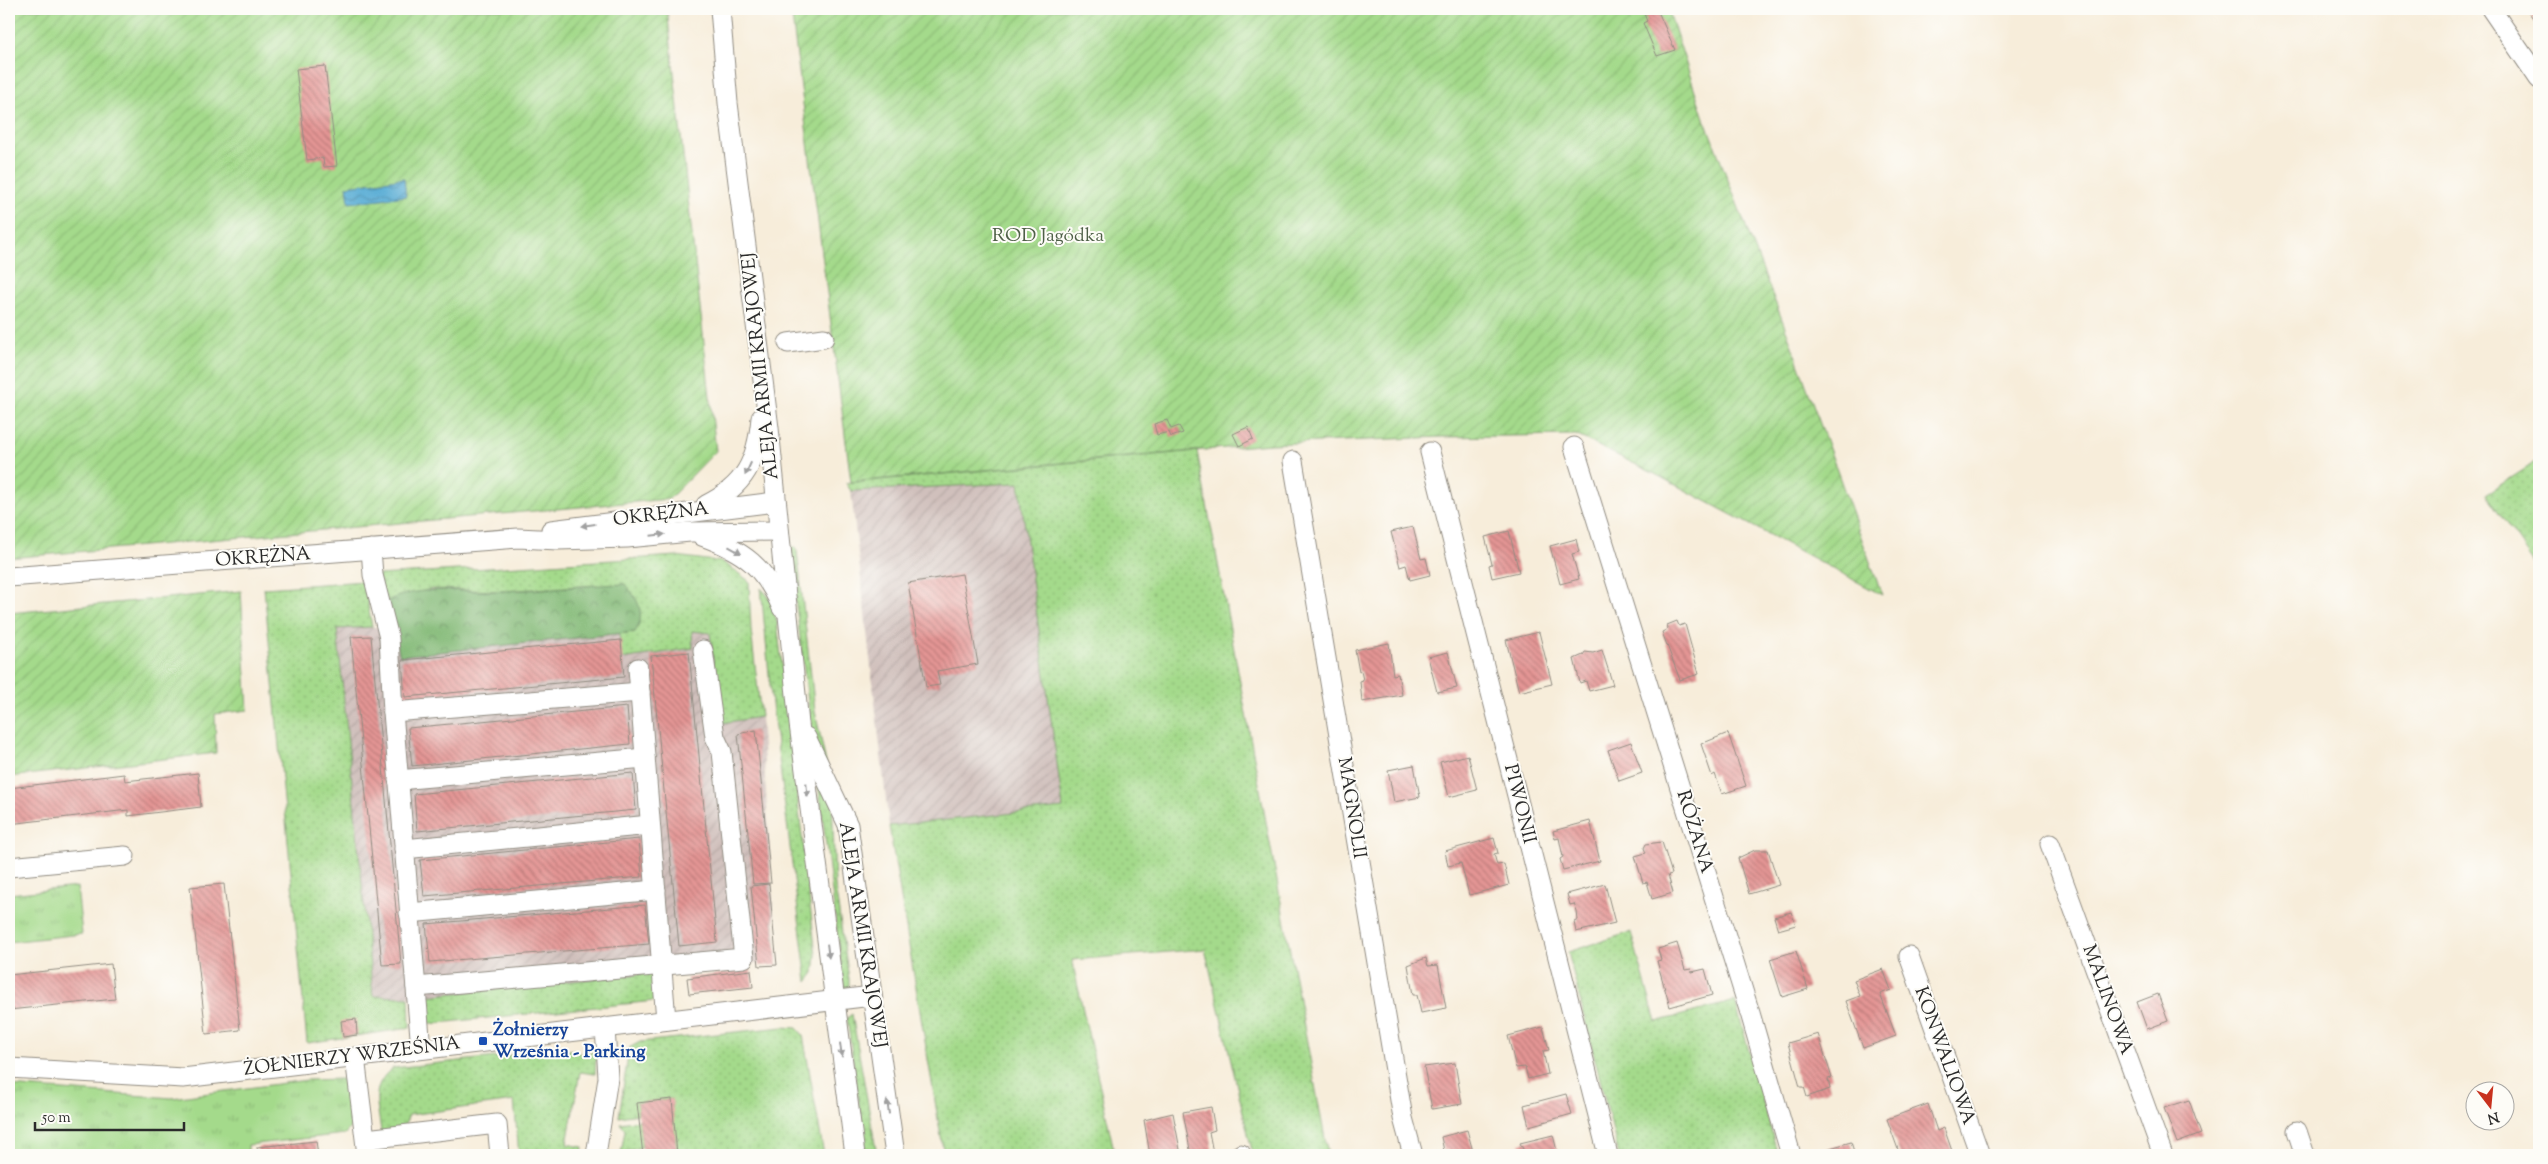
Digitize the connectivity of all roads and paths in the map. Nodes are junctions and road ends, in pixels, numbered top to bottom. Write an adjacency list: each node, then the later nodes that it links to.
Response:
1 (720, 9): 6 (street, ALEJA ARMII KRAJOWEJ)
2 (2491, 9): 3 (street)
3 (2539, 79)
4 (824, 338): 5 (street)
5 (788, 343)
6 (765, 387): 10 (street, one-way to 10); 11 (street, ALEJA ARMII KRAJOWEJ)
7 (1574, 447): 49 (street, RÓŻANA)
8 (1430, 452): 48 (street, PIWONII)
9 (1294, 461): 47 (street, MAGNOLII)
10 (696, 510): 11 (street, OKRĘŻNA); 13 (street, OKRĘŻNA, one-way to 13)
11 (777, 516): 12 (street, OKRĘŻNA); 16 (street, ALEJA ARMII KRAJOWEJ)
12 (690, 532): 13 (street, OKRĘŻNA, one-way to 12); 16 (street, one-way to 16)
13 (518, 538): 14 (street, OKRĘŻNA)
14 (370, 549): 15 (street, OKRĘŻNA); 20 (street)
15 (9, 577)
16 (789, 626): 21 (street, ALEJA ARMII KRAJOWEJ)
17 (703, 650): 32 (street)
18 (638, 668): 19 (street)
19 (640, 692): 20 (street); 22 (street)
20 (393, 712): 23 (street)
21 (799, 724): 34 (street, ALEJA ARMII KRAJOWEJ); 35 (street, ALEJA ARMII KRAJOWEJ, one-way to 35)
22 (645, 758): 23 (street); 24 (street)
23 (398, 780): 26 (street)
24 (650, 825): 26 (street); 29 (street)
25 (2050, 844): 51 (street, MALINOWA)
26 (404, 849): 30 (street)
27 (125, 856): 28 (street)
28 (9, 867)
29 (656, 890): 30 (street); 32 (street)
30 (409, 913): 33 (street)
31 (1908, 956): 50 (street, KONWALIOWA)
32 (661, 965): 33 (street); 36 (street)
33 (416, 987): 38 (street)
34 (872, 996): 35 (street, ŻOŁNIERZY WRZEŚNIA); 46 (street, ALEJA ARMII KRAJOWEJ, one-way to 34)
35 (834, 1002): 36 (street, ŻOŁNIERZY WRZEŚNIA); 45 (street, ALEJA ARMII KRAJOWEJ, one-way to 45)
36 (666, 1020): 37 (street, ŻOŁNIERZY WRZEŚNIA)
37 (604, 1027): 38 (street, ŻOŁNIERZY WRZEŚNIA); 44 (street)
38 (421, 1049): 39 (street, ŻOŁNIERZY WRZEŚNIA)
39 (355, 1057): 40 (street, ŻOŁNIERZY WRZEŚNIA); 42 (street)
40 (9, 1068)
41 (2297, 1131): 52 (street)
42 (367, 1147): 43 (street)
43 (500, 1155)
44 (596, 1155)
45 (855, 1155)
46 (895, 1155)
47 (1413, 1155)
48 (1608, 1155)
49 (1791, 1155)
50 (1980, 1155)
51 (2163, 1155)
52 (2305, 1155)

